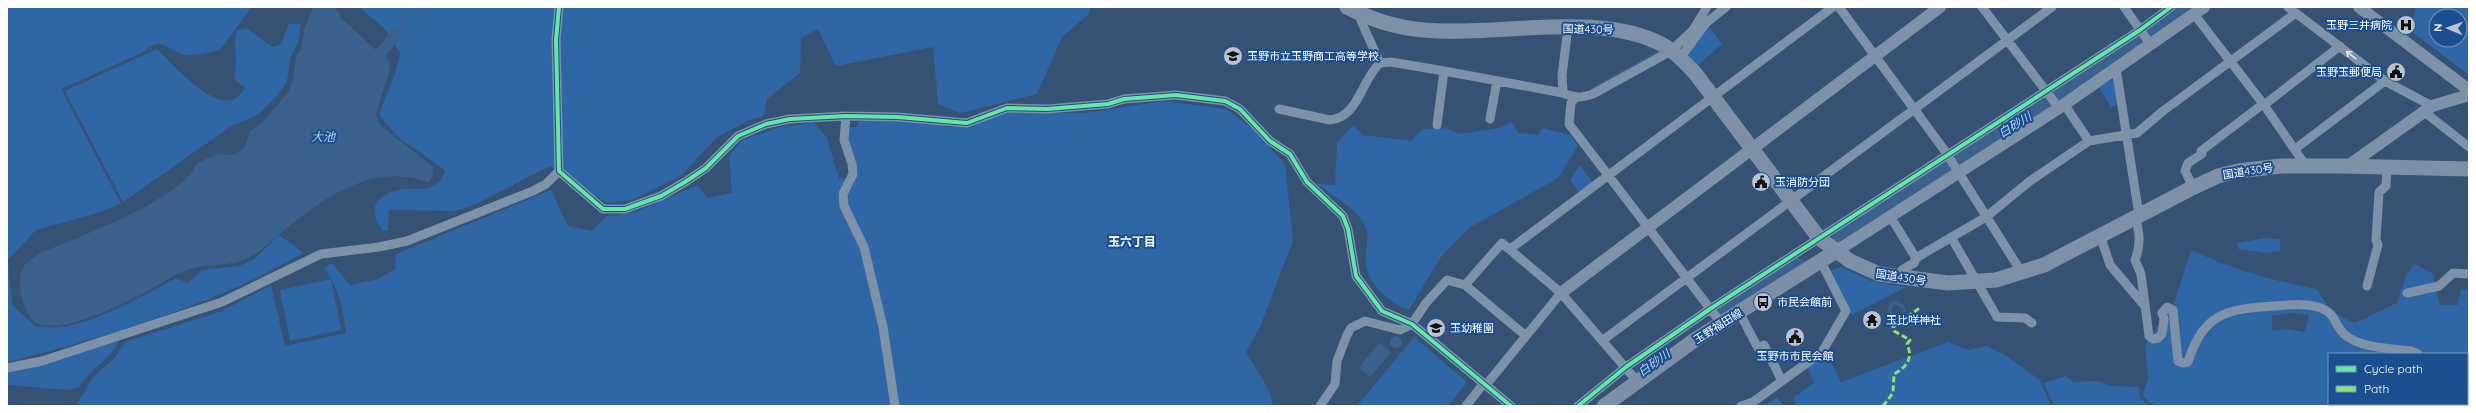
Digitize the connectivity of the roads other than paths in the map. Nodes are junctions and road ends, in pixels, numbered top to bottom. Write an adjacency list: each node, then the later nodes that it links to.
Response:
1 (559, 7): 52 (street)
2 (1707, 7): 19 (street)
3 (1726, 7): 19 (street)
4 (1833, 7): 31 (street)
5 (1839, 7): 20 (street)
6 (1940, 7): 20 (street)
7 (1982, 7): 17 (street)
8 (2052, 7): 17 (street)
9 (2124, 7): 16 (street)
10 (2171, 7): 16 (street)
11 (2359, 7): 27 (street)
12 (1352, 10): 15 (highway, 国道430号); 22 (street)
13 (2292, 10): 18 (street); 21 (street)
14 (2199, 11): 16 (street); 21 (street)
15 (1568, 28): 19 (highway, 国道430号); 29 (street)
16 (2145, 37): 23 (street); 28 (street)
17 (2007, 41): 28 (street); 35 (street)
18 (2340, 46): 26 (street, one-way to 18); 33 (street)
19 (1676, 54): 31 (highway, 国道430号); 32 (street)
20 (1875, 56): 35 (street); 44 (street)
21 (2230, 61): 33 (street); 41 (street)
22 (1380, 63): 24 (street); 36 (street)
23 (2116, 68): 34 (street); 41 (street)
24 (1444, 71): 25 (street); 40 (street)
25 (1497, 81): 29 (street); 39 (street)
26 (2385, 81): 37 (street); 45 (street)
27 (2469, 90)
28 (2048, 93): 34 (street); 46 (street)
29 (1563, 94): 32 (street)
30 (2469, 95): 37 (street)
31 (1713, 97): 44 (highway, 国道430号); 53 (street)
32 (1575, 98): 53 (street)
33 (2263, 104): 45 (street); 54 (street)
34 (2059, 105): 42 (street); 51 (street)
35 (1913, 108): 46 (street); 55 (street)
36 (1279, 109)
37 (2427, 109): 43 (street); 48 (street)
38 (846, 116): 52 (street); 80 (street); 88 (street)
39 (1490, 119)
40 (1437, 124)
41 (2128, 133): 42 (street); 57 (street)
42 (2089, 141): 58 (street)
43 (2469, 147)
44 (1750, 148): 55 (highway, 国道430号); 59 (street)
45 (2294, 149): 47 (street)
46 (1948, 156): 51 (street); 62 (street)
47 (2306, 166): 48 (highway, 国道430号); 54 (highway, 国道430号)
48 (2348, 166): 49 (highway, 国道430号)
49 (2386, 168): 50 (highway, 国道430号); 73 (street)
50 (2469, 169)
51 (1957, 170): 56 (street); 58 (street)
52 (558, 171): 84 (street)
53 (1608, 175): 59 (street); 63 (street)
54 (2193, 187): 57 (highway, 国道430号)
55 (1790, 201): 62 (highway, 国道430号); 69 (street)
56 (1890, 216): 64 (street); 65 (street)
57 (2137, 216): 60 (highway, 国道430号); 76 (street)
58 (1986, 217): 61 (street); 67 (street)
59 (1648, 226): 69 (street); 74 (street)
60 (2100, 235): 67 (highway, 国道430号); 76 (street)
61 (1951, 237): 65 (street); 71 (street)
62 (1819, 238): 64 (highway, 国道430号); 78 (street)
63 (1510, 249): 72 (street); 74 (street)
64 (1835, 252): 66 (main road, 玉野福田線); 70 (highway, 国道430号)
65 (1916, 258): 70 (street)
66 (1821, 262): 77 (main road, 玉野福田線); 86 (street)
67 (2022, 273): 71 (highway, 国道430号)
68 (2469, 274): 75 (street)
69 (1687, 278): 78 (street); 82 (street)
70 (1901, 278): 71 (highway, 国道430号)
71 (1976, 283): 79 (street)
72 (1465, 285): 80 (street); 81 (street)
73 (2367, 286)
74 (1561, 293): 81 (street); 82 (street)
75 (2407, 293)
76 (2144, 305): 83 (street)
77 (1739, 312): 78 (main road, 玉野福田線); 86 (street)
78 (1715, 316): 85 (main road, 玉野福田線)
79 (2032, 323)
80 (1412, 324): 87 (street); 89 (street)
81 (1526, 336): 87 (street)
82 (1603, 340): 85 (street)
83 (2416, 353)
84 (7, 368)
85 (1632, 374): 92 (street); 93 (main road, 玉野福田線)
86 (1782, 381): 94 (street)
87 (1485, 384): 90 (street); 91 (street)
88 (895, 406)
89 (1320, 406)
90 (1466, 406)
91 (1511, 406)
92 (1578, 406)
93 (1604, 406)
94 (1741, 406)

